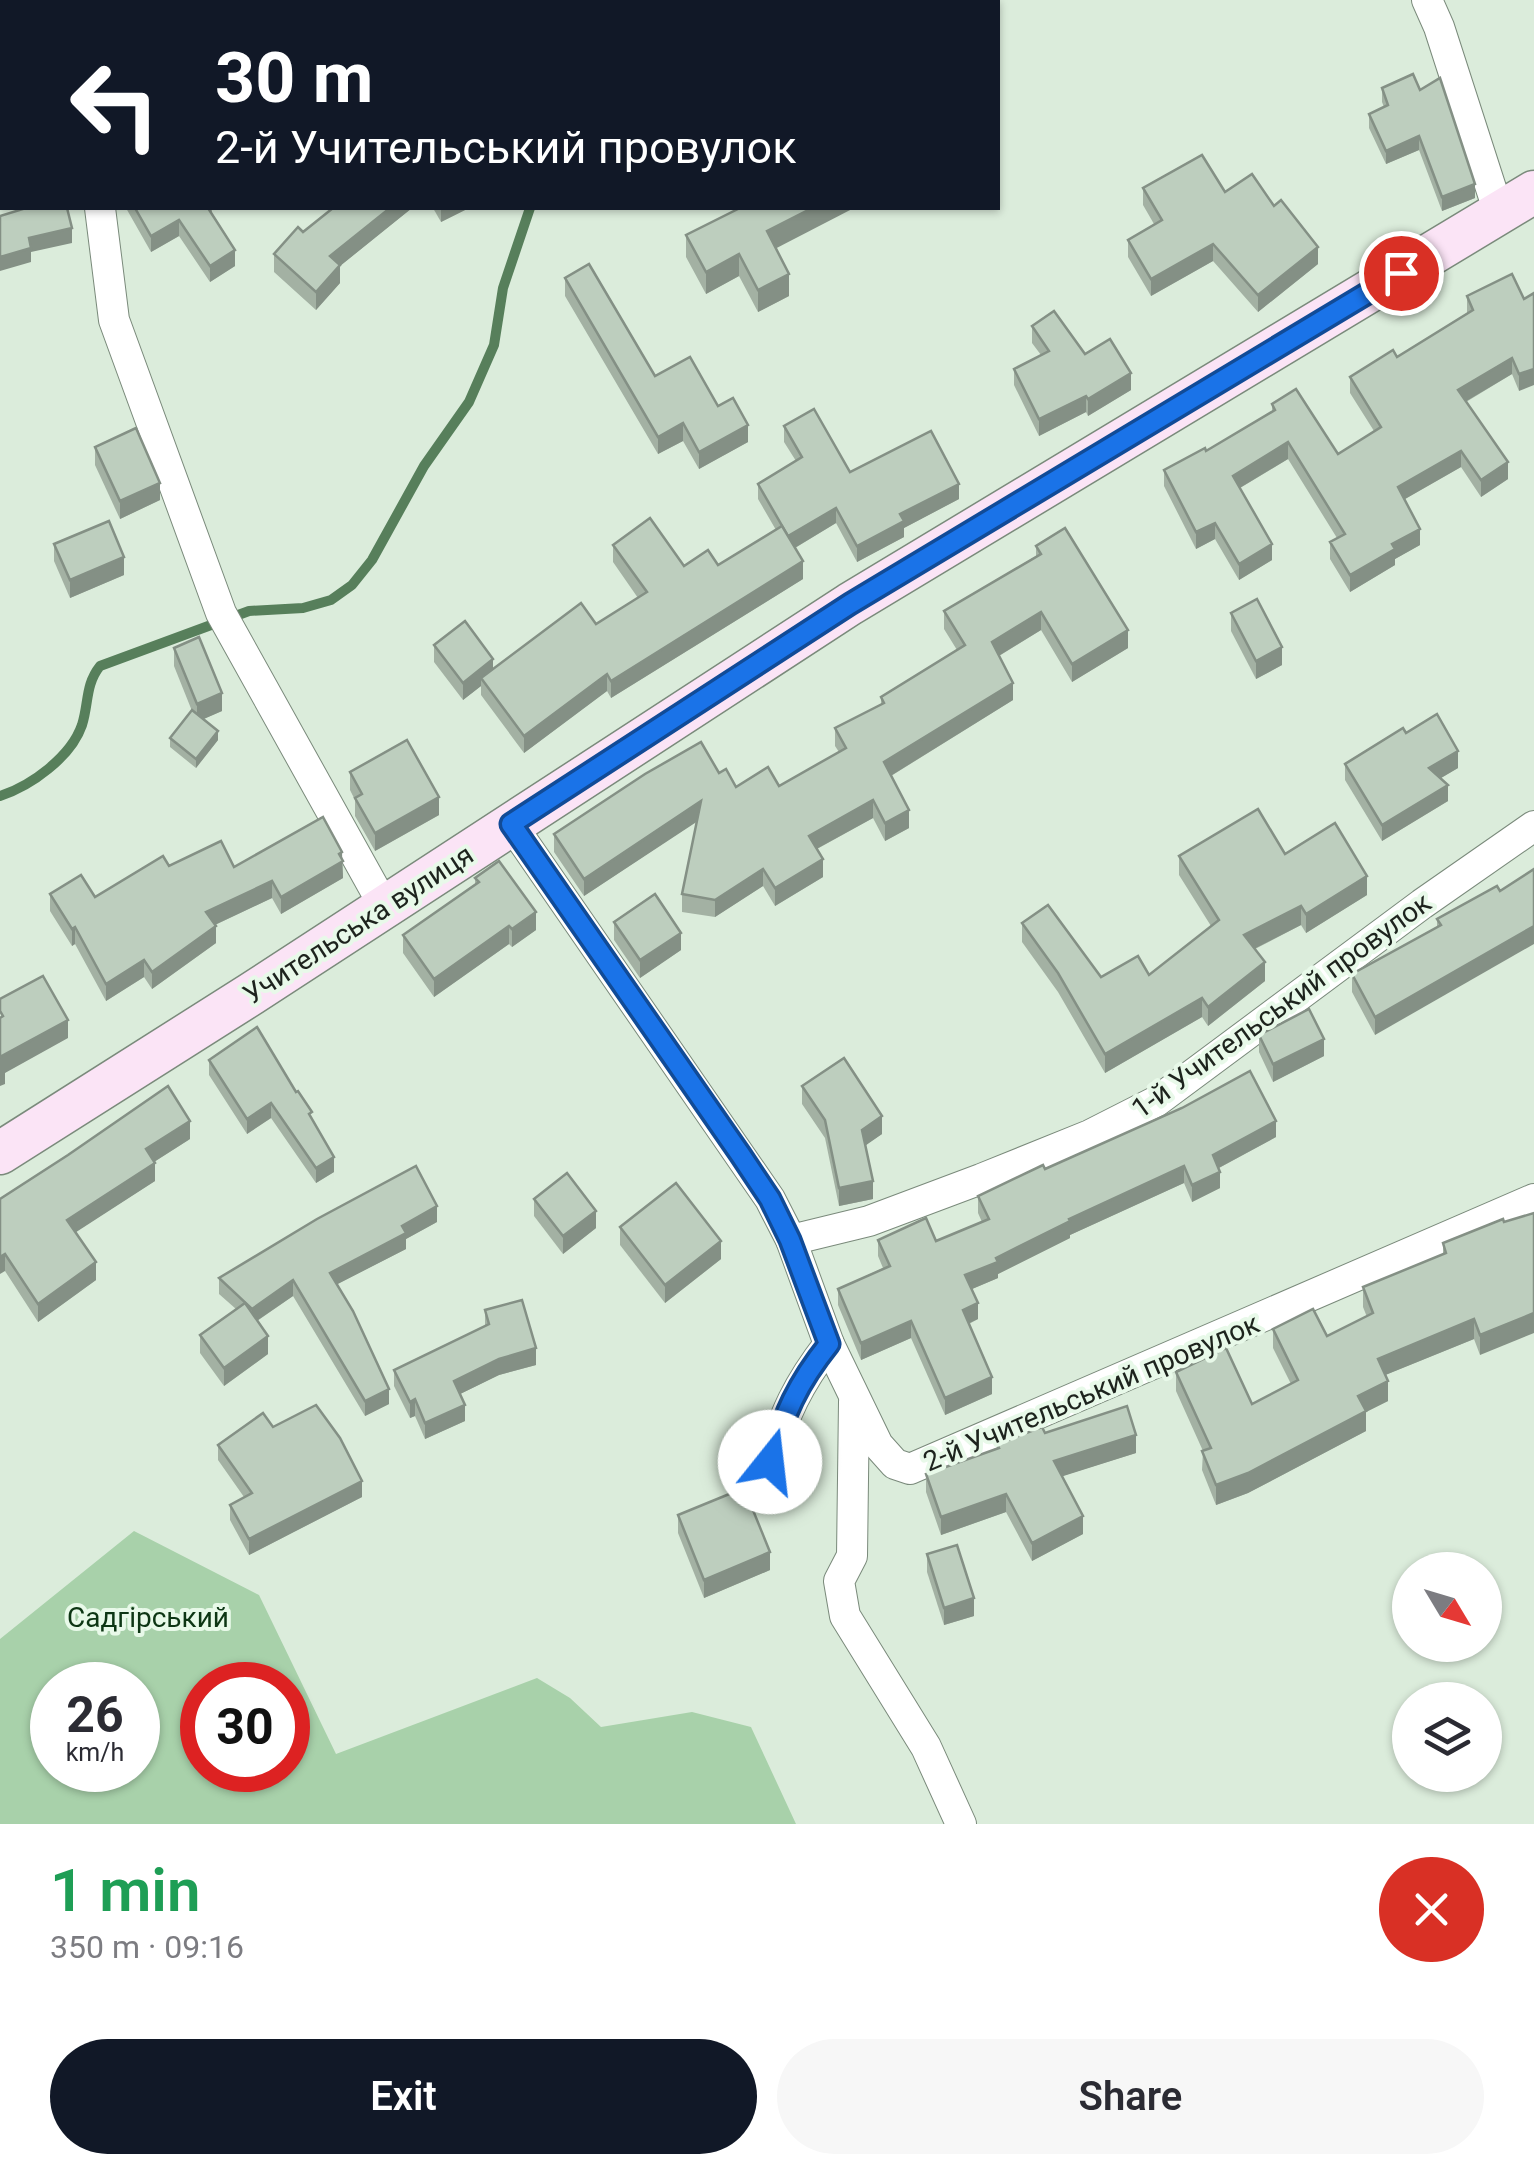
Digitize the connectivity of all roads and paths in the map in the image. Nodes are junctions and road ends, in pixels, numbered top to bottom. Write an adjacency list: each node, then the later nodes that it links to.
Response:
1 (1427, 0): 2 (street)
2 (1517, 203): 4 (main road, Учительська вулиця)
3 (100, 210): 6 (street)
4 (511, 824): 6 (main road, Учительська вулиця); 9 (street, 2-й Учительський провулок)
5 (1534, 826): 9 (street, 1-й Учительський провулок)
6 (384, 906): 7 (main road, Учительська вулиця)
7 (0, 1154)
8 (1534, 1199): 11 (street, 2-й Учительський провулок)
9 (790, 1240): 10 (street, 2-й Учительський провулок)
10 (829, 1344): 11 (street, 2-й Учительський провулок); 12 (street)
11 (854, 1399): 13 (street)
12 (770, 1462)
13 (961, 1824)

